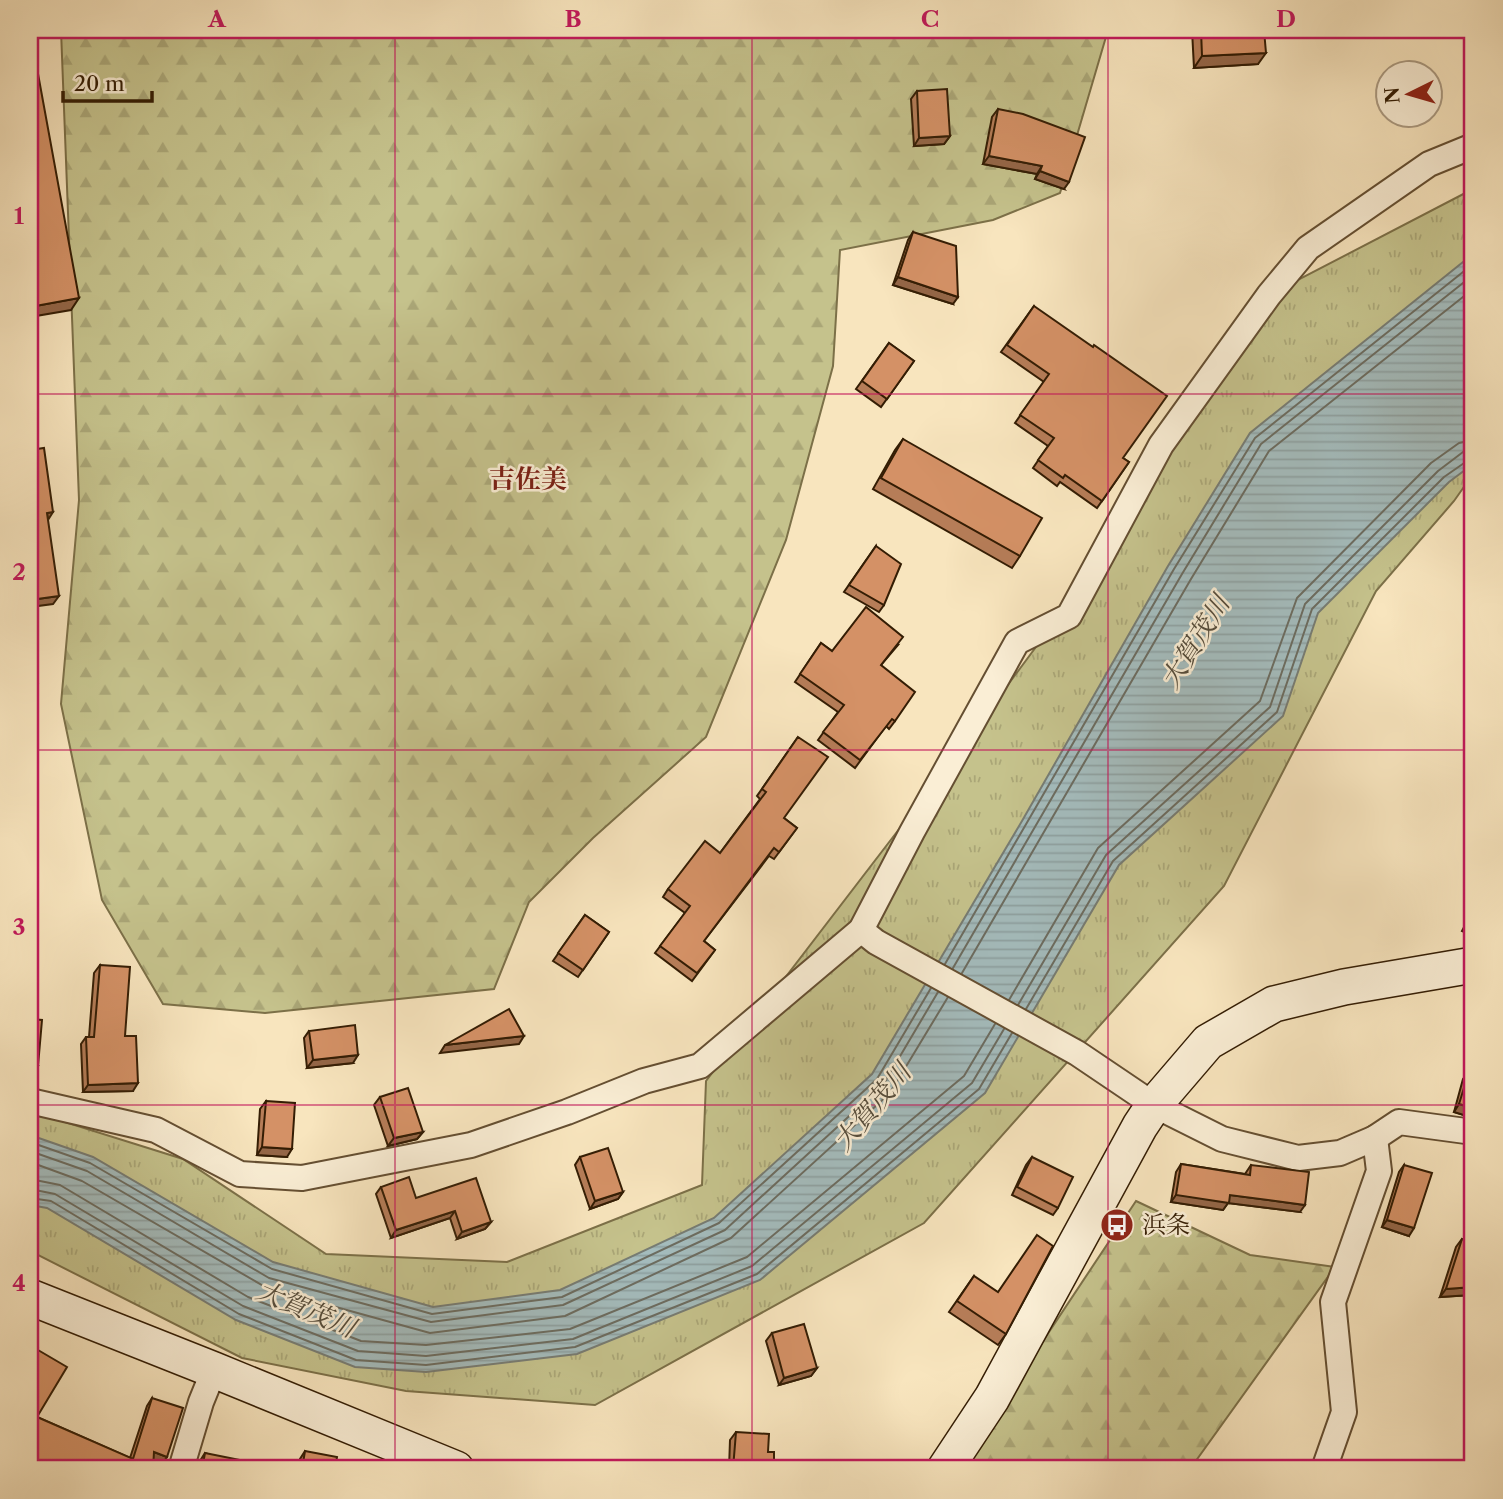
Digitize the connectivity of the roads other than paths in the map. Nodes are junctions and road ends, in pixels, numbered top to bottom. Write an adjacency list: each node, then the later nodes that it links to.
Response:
1 (1473, 146): 2 (street)
2 (868, 936): 4 (street); 5 (street)
3 (1473, 965): 5 (street)
4 (30, 1101)
5 (1154, 1105): 7 (street); 12 (street)
6 (1473, 1132): 7 (street)
7 (1375, 1138): 13 (street)
8 (30, 1297): 9 (street)
9 (214, 1370): 10 (street); 11 (street)
10 (181, 1469)
11 (456, 1469)
12 (945, 1469)
13 (1324, 1469)

